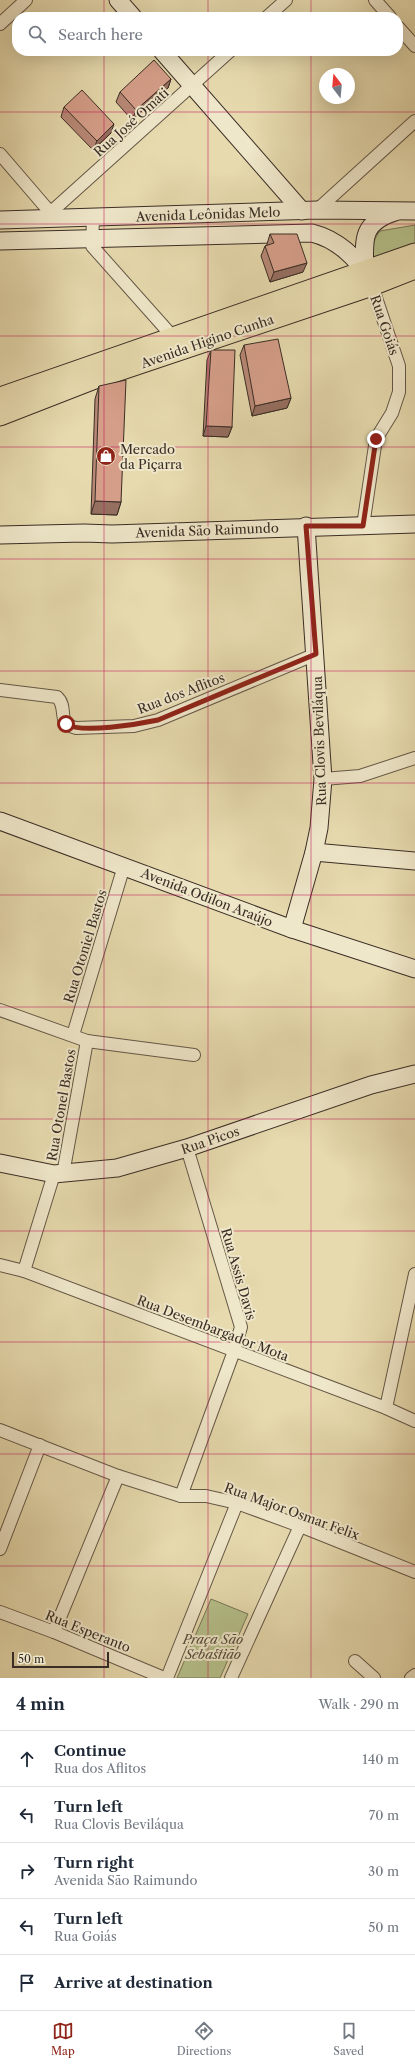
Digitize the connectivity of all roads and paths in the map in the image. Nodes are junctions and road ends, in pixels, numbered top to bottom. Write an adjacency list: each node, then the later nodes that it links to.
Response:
1 (26, 0): 5 (street)
2 (118, 0): 6 (main road)
3 (286, 0): 7 (street)
4 (375, 0): 8 (street)
5 (13, 12)
6 (129, 12)
7 (273, 12)
8 (386, 12)
9 (12, 13): 10 (street)
10 (0, 24)
11 (403, 32): 12 (street)
12 (415, 46)
13 (166, 56): 15 (main road)
14 (225, 56): 15 (street, Rua José Omati)
15 (193, 86): 18 (main road); 20 (street, Rua José Omati)
16 (415, 121): 18 (street)
17 (0, 154): 20 (street)
18 (309, 211): 19 (main road, Avenida Leônidas Melo); 21 (main road, Avenida Leônidas Melo)
19 (408, 211): 27 (main road)
20 (53, 216): 21 (main road, Avenida Leônidas Melo); 22 (main road, Avenida Leônidas Melo)
21 (93, 218): 23 (street)
22 (0, 220)
23 (91, 240): 24 (main road, Avenida Leônidas Melo); 27 (main road, Avenida Leônidas Melo); 28 (street)
24 (0, 241)
25 (415, 253): 27 (main road, Avenida Higino Cunha)
26 (415, 269): 27 (main road, Avenida Higino Cunha)
27 (368, 279): 28 (main road, Avenida Higino Cunha); 30 (main road, Avenida Higino Cunha); 33 (street, Rua Goiás)
28 (173, 337): 29 (main road, Avenida Higino Cunha)
29 (0, 397)
30 (0, 416)
31 (415, 524): 33 (main road, Avenida São Raimundo)
32 (306, 526): 33 (main road, Avenida São Raimundo); 34 (main road, Avenida São Raimundo); 35 (main road, Rua Clovis Beviláqua)
33 (363, 526)
34 (0, 535)
35 (316, 654): 36 (street, Rua dos Aflitos); 38 (main road, Rua Clovis Beviláqua)
36 (0, 690)
37 (415, 758): 38 (street)
38 (323, 779): 40 (main road, Rua Clovis Beviláqua)
39 (0, 821): 42 (main road, Avenida Odilon Araújo)
40 (314, 852): 41 (main road); 43 (main road, Rua Clovis Beviláqua)
41 (415, 861)
42 (124, 866): 43 (main road, Avenida Odilon Araújo); 46 (street, Rua Otoniel Bastos)
43 (292, 929): 44 (main road, Avenida Odilon Araújo)
44 (415, 969)
45 (0, 1010): 46 (street)
46 (73, 1035): 47 (street)
47 (87, 1041): 48 (street); 52 (street, Rua Otonel Bastos)
48 (194, 1055)
49 (415, 1074): 50 (main road, Rua Picos)
50 (188, 1148): 52 (main road, Rua Picos); 56 (street, Rua Assis Davis)
51 (0, 1163): 52 (main road, Rua Picos)
52 (59, 1174): 54 (street, Rua Otonel Bastos)
53 (0, 1264): 54 (street, Rua Desembargador Mota)
54 (24, 1271): 56 (street, Rua Desembargador Mota)
55 (415, 1274): 57 (street)
56 (234, 1351): 57 (street, Rua Desembargador Mota); 62 (street, Rua Assis Davis)
57 (386, 1408): 58 (street, Rua Desembargador Mota)
58 (415, 1421)
59 (0, 1430): 60 (street, Rua Major Osmar Felix)
60 (40, 1445): 61 (street, Rua Major Osmar Felix); 65 (street)
61 (118, 1476): 62 (street, Rua Major Osmar Felix); 68 (street)
62 (181, 1496): 63 (street, Rua Major Osmar Felix)
63 (237, 1503): 64 (street, Rua Major Osmar Felix); 73 (street)
64 (300, 1526): 66 (street, Rua Major Osmar Felix); 74 (street)
65 (0, 1549)
66 (415, 1572)
67 (0, 1612): 68 (street, Rua Esperanto)
68 (54, 1632): 70 (street, Rua Esperanto)
69 (355, 1661): 75 (street)
70 (140, 1673): 72 (street, Rua Esperanto)
71 (415, 1675): 76 (street)
72 (164, 1678)
73 (168, 1678)
74 (231, 1678)
75 (374, 1678)
76 (411, 1678)

